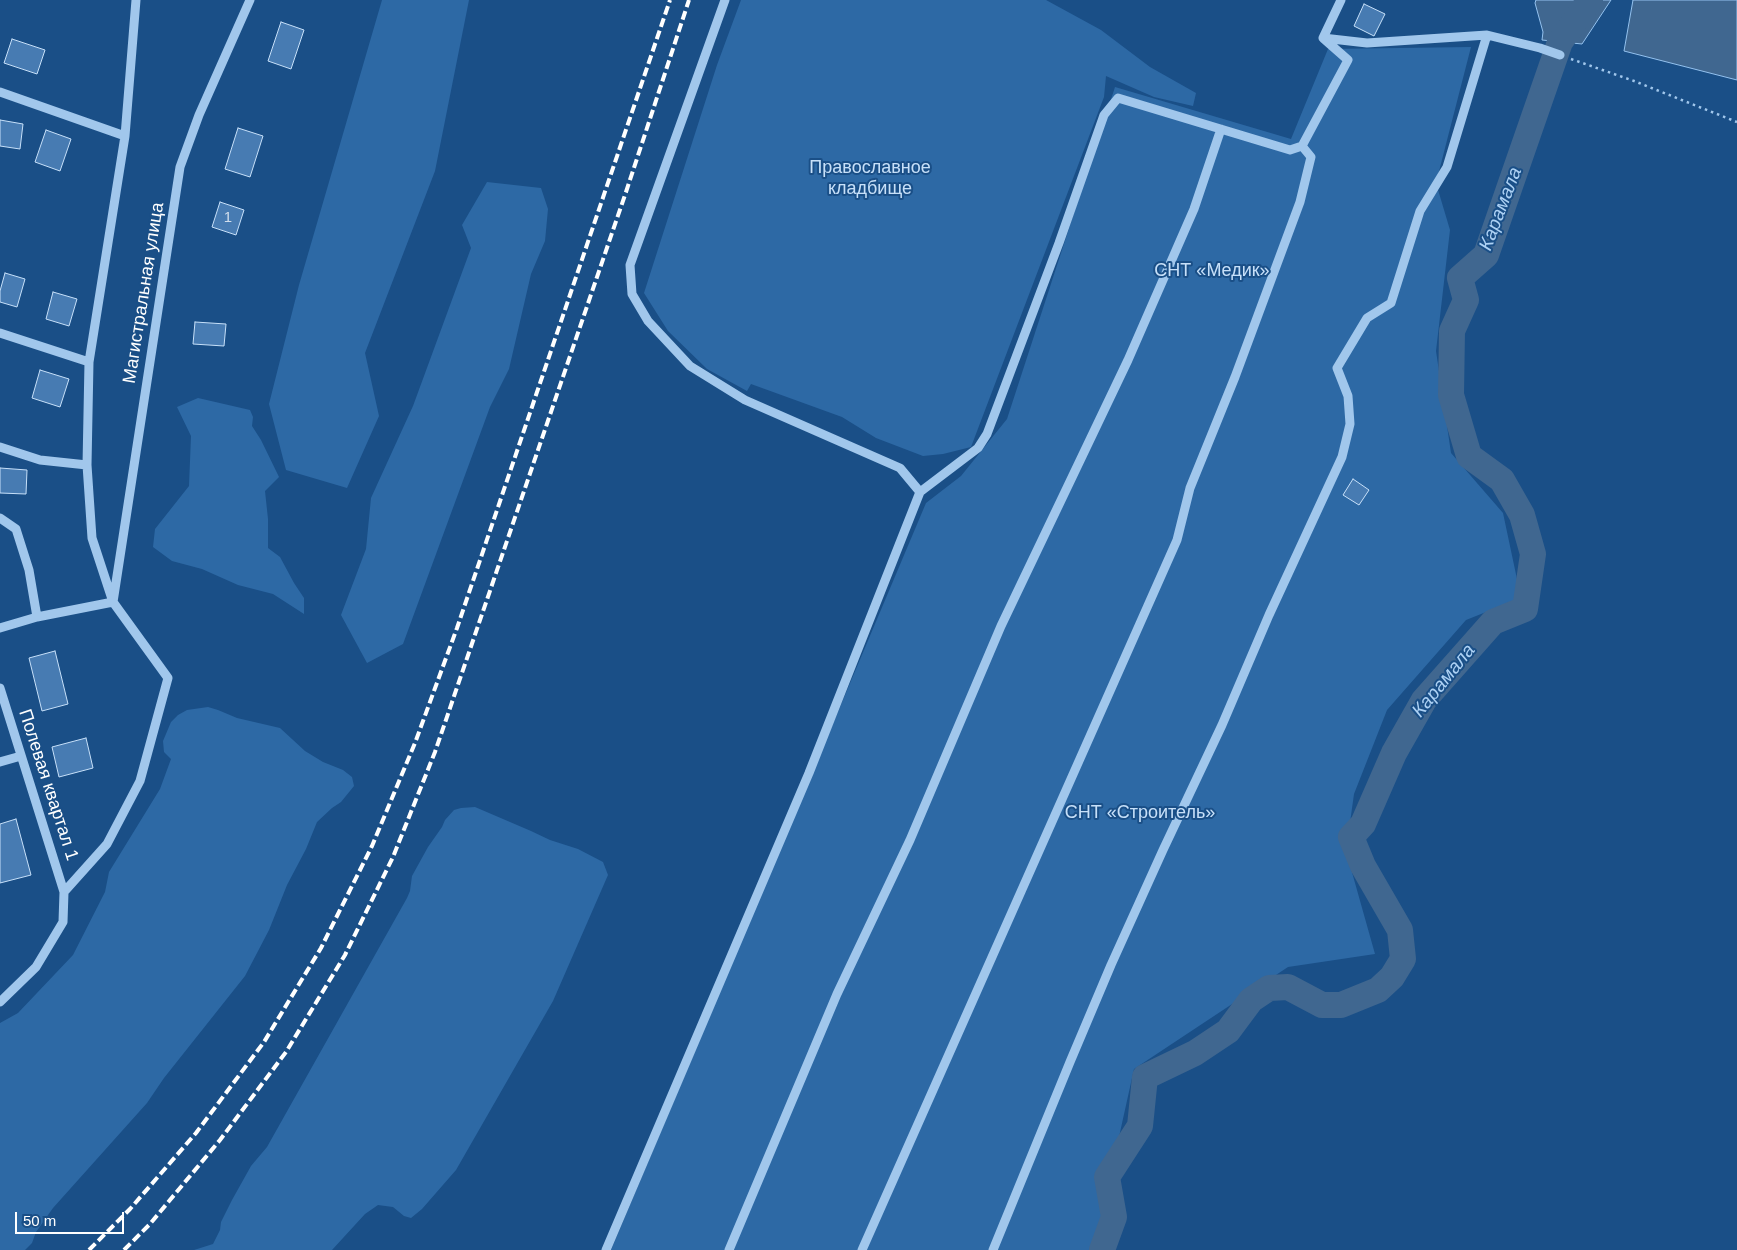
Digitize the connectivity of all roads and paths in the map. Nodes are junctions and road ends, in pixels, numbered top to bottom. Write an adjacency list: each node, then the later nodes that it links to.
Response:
1 (136, 0): 11 (street)
2 (250, 0): 19 (street, Магистральная улица)
3 (725, 0): 17 (street)
4 (1341, 0): 6 (street)
5 (1487, 36): 6 (street); 7 (street); 30 (street)
6 (1323, 38): 12 (street)
7 (1560, 55): 9 (path)
8 (0, 92): 11 (street)
9 (1737, 122)
10 (1221, 129): 12 (street); 17 (street); 28 (street)
11 (125, 136): 14 (street)
12 (1302, 146): 29 (street)
13 (0, 333): 14 (street)
14 (89, 362): 16 (street)
15 (0, 447): 16 (street)
16 (87, 465): 19 (street)
17 (920, 492): 27 (street)
18 (0, 518): 20 (street)
19 (113, 602): 20 (street); 25 (street)
20 (37, 617): 21 (street)
21 (0, 628)
22 (0, 688): 23 (street, Полевая квартал 1)
23 (21, 756): 24 (street); 25 (street, Полевая квартал 1)
24 (0, 762)
25 (64, 892): 26 (street, Полевая квартал 1)
26 (0, 1002)
27 (606, 1250)
28 (729, 1250)
29 (862, 1250)
30 (993, 1250)

